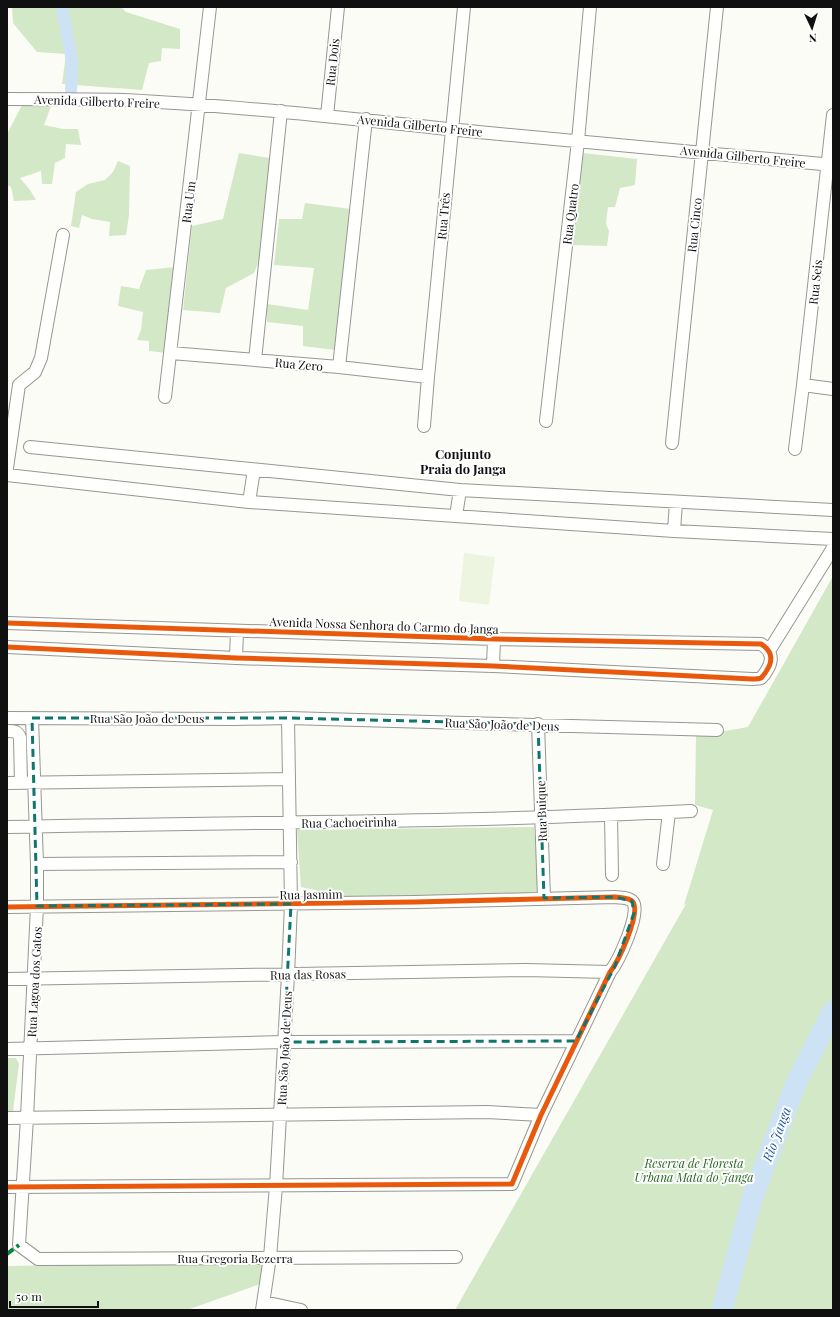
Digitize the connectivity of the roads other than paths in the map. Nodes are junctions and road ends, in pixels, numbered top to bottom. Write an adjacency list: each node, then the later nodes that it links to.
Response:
1 (210, 7): 7 (street, Rua Um)
2 (338, 7): 10 (street, Rua Dois)
3 (464, 7): 12 (street, Rua Três)
4 (590, 7): 13 (street, Rua Quatro)
5 (717, 7): 14 (street, Rua Cinco)
6 (7, 99): 7 (street, Avenida Gilberto Freire)
7 (200, 105): 8 (street, Avenida Gilberto Freire); 17 (street, Rua Um)
8 (281, 112): 10 (street, Avenida Gilberto Freire); 18 (street)
9 (833, 115): 15 (street, Rua Seis)
10 (326, 116): 11 (street, Avenida Gilberto Freire)
11 (366, 119): 12 (street, Avenida Gilberto Freire); 19 (street)
12 (452, 129): 13 (street, Avenida Gilberto Freire); 20 (street, Rua Três)
13 (578, 142): 14 (street, Avenida Gilberto Freire); 25 (street, Rua Quatro)
14 (701, 152): 15 (street, Avenida Gilberto Freire); 27 (street, Rua Cinco)
15 (830, 165): 22 (street, Rua Seis)
16 (63, 235): 21 (street)
17 (171, 353): 18 (street, Rua Zero); 24 (street, Rua Um)
18 (255, 360): 19 (street, Rua Zero)
19 (339, 367): 20 (street, Rua Zero)
20 (428, 377): 26 (street, Rua Três)
21 (13, 385): 30 (street)
22 (803, 385): 23 (street); 29 (street, Rua Seis)
23 (833, 389)
24 (165, 397)
25 (546, 421)
26 (424, 426)
27 (672, 443)
28 (30, 447): 31 (street)
29 (795, 449)
30 (7, 468)
31 (254, 470): 33 (street); 34 (street)
32 (7, 475): 34 (street)
33 (460, 490): 35 (street); 37 (street)
34 (249, 502): 37 (street)
35 (676, 502): 36 (street); 38 (street)
36 (833, 510)
37 (456, 516): 38 (street)
38 (674, 531): 39 (street)
39 (833, 539)
40 (833, 548): 45 (street)
41 (7, 623): 42 (street, Avenida Nossa Senhora do Carmo do Janga)
42 (238, 631): 43 (street, Avenida Nossa Senhora do Carmo do Janga); 46 (street)
43 (494, 639): 45 (street, Avenida Nossa Senhora do Carmo do Janga); 47 (street)
44 (7, 647): 46 (street)
45 (765, 647): 47 (street)
46 (236, 658): 47 (street)
47 (492, 666)
48 (7, 718): 49 (street, Rua São João de Deus)
49 (32, 718): 50 (street, Rua São João de Deus); 57 (street, Rua Lagoa dos Gatos)
50 (288, 718): 51 (street, Rua São João de Deus); 54 (street, Rua São João de Deus)
51 (538, 724): 52 (street, Rua São João de Deus); 61 (street, Rua Buique)
52 (717, 730)
53 (7, 731): 56 (street)
54 (288, 780): 57 (street); 62 (street, Rua São João de Deus)
55 (7, 783): 56 (street)
56 (21, 783): 57 (street)
57 (35, 784): 63 (street, Rua Lagoa dos Gatos)
58 (691, 811): 59 (street, Rua Cachoeirinha)
59 (669, 812): 60 (street, Rua Cachoeirinha); 67 (street)
60 (611, 815): 61 (street, Rua Cachoeirinha); 68 (street)
61 (541, 817): 62 (street, Rua Cachoeirinha); 69 (street, Rua Buique)
62 (290, 823): 63 (street, Rua Cachoeirinha); 65 (street, Rua São João de Deus)
63 (36, 826): 64 (street, Rua Cachoeirinha); 66 (street, Rua Lagoa dos Gatos)
64 (7, 827)
65 (291, 862): 66 (street); 70 (street, Rua São João de Deus)
66 (37, 864): 71 (street, Rua Lagoa dos Gatos)
67 (663, 864)
68 (612, 875)
69 (544, 898): 70 (street, Rua Jasmim); 73 (street, Rua Jasmim)
70 (292, 904): 71 (street, Rua Jasmim); 74 (street, Rua São João de Deus)
71 (37, 906): 72 (street, Rua Jasmim); 76 (street, Rua Lagoa dos Gatos)
72 (7, 907)
73 (610, 972): 74 (street, Rua das Rosas); 77 (street)
74 (288, 975): 76 (street, Rua das Rosas); 78 (street, Rua São João de Deus)
75 (7, 979): 76 (street, Rua das Rosas)
76 (34, 979): 79 (street, Rua Lagoa dos Gatos)
77 (576, 1041): 78 (street); 82 (street)
78 (284, 1042): 79 (street); 81 (street, Rua São João de Deus)
79 (31, 1048): 80 (street); 84 (street, Rua Lagoa dos Gatos)
80 (7, 1049)
81 (280, 1114): 82 (street); 84 (street); 85 (street, Rua São João de Deus)
82 (541, 1115): 85 (street)
83 (7, 1118): 84 (street)
84 (28, 1118): 87 (street, Rua Lagoa dos Gatos)
85 (276, 1186): 87 (street); 89 (street, Rua São João de Deus)
86 (7, 1187): 87 (street)
87 (22, 1187): 88 (street, Rua Lagoa dos Gatos)
88 (19, 1245): 89 (street, Rua Gregoria Bezerra)
89 (270, 1257): 90 (street, Rua Gregoria Bezerra); 91 (street, Rua São João de Deus)
90 (456, 1257)
91 (263, 1306): 92 (street)
92 (301, 1310)

